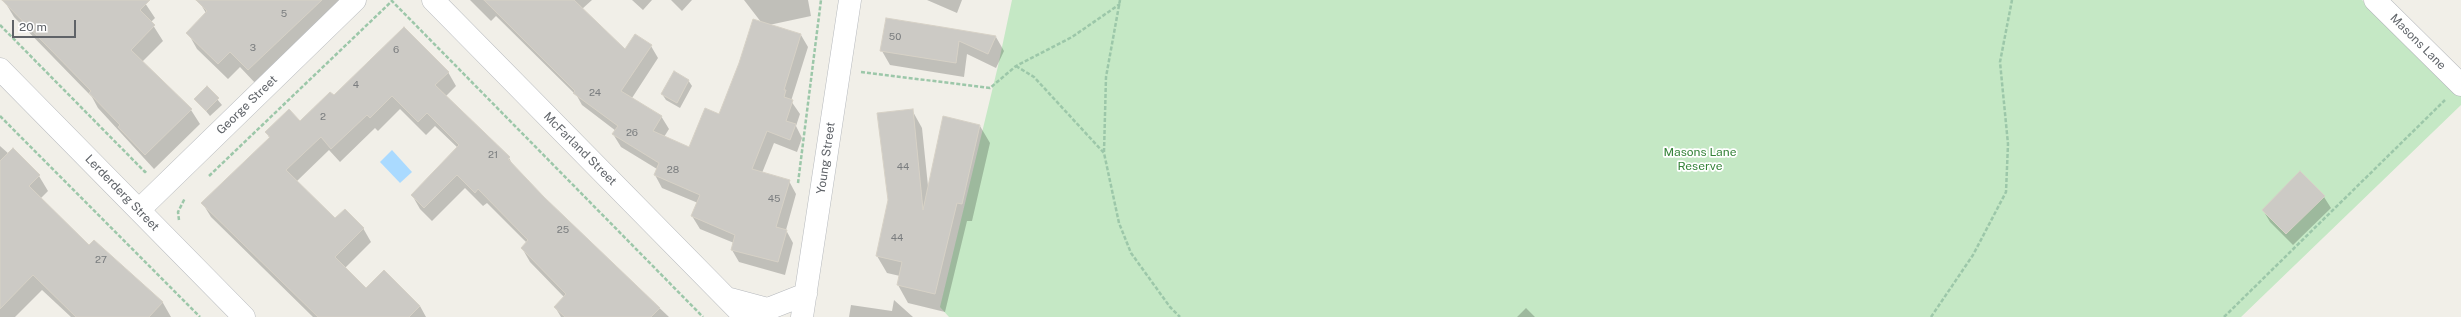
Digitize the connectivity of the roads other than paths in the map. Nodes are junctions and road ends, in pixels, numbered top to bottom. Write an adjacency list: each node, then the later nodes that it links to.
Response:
1 (355, 0): 7 (street, George Street)
2 (433, 0): 9 (street, McFarland Street)
3 (850, 0): 8 (street, Young Street)
4 (2375, 0): 6 (street, Masons Lane)
5 (0, 69): 7 (street, Lerderderg Street)
6 (2456, 90)
7 (139, 210): 10 (street, Lerderderg Street)
8 (806, 294): 9 (street); 12 (street, Young Street)
9 (726, 298): 11 (street, McFarland Street)
10 (244, 317)
11 (745, 317)
12 (802, 317)

